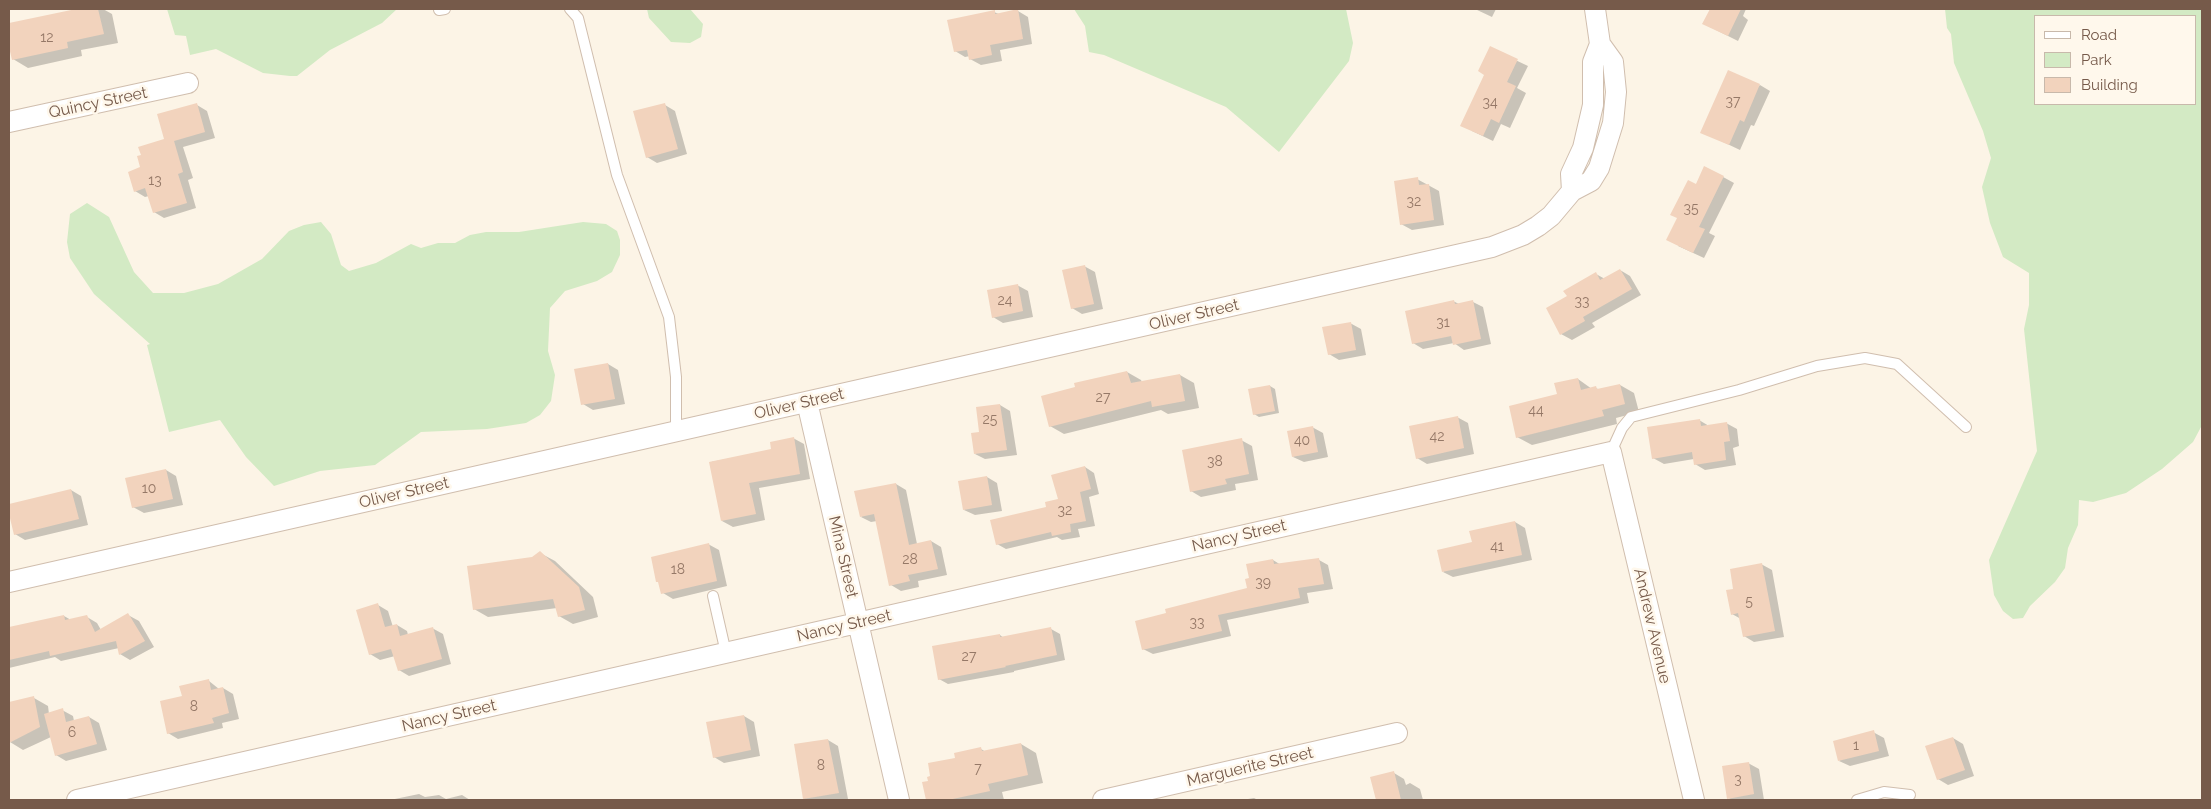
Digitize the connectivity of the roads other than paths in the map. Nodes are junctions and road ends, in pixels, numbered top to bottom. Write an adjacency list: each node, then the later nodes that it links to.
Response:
1 (570, 9): 7 (lane)
2 (1595, 9): 5 (street, Oliver Street)
3 (188, 84): 4 (street, Quincy Street)
4 (9, 122)
5 (807, 402): 7 (street, Oliver Street); 11 (street, Mina Street)
6 (1966, 427): 8 (lane)
7 (676, 432): 9 (street, Oliver Street)
8 (1611, 452): 11 (street, Nancy Street); 18 (street, Andrew Avenue)
9 (9, 582)
10 (713, 596): 12 (lane)
11 (858, 623): 12 (street, Nancy Street); 16 (street, Mina Street)
12 (726, 653): 15 (street, Nancy Street)
13 (1397, 733): 17 (street, Marguerite Street)
14 (1910, 795): 19 (lane)
15 (77, 800)
16 (899, 800)
17 (1103, 800)
18 (1694, 800)
19 (1857, 800)

